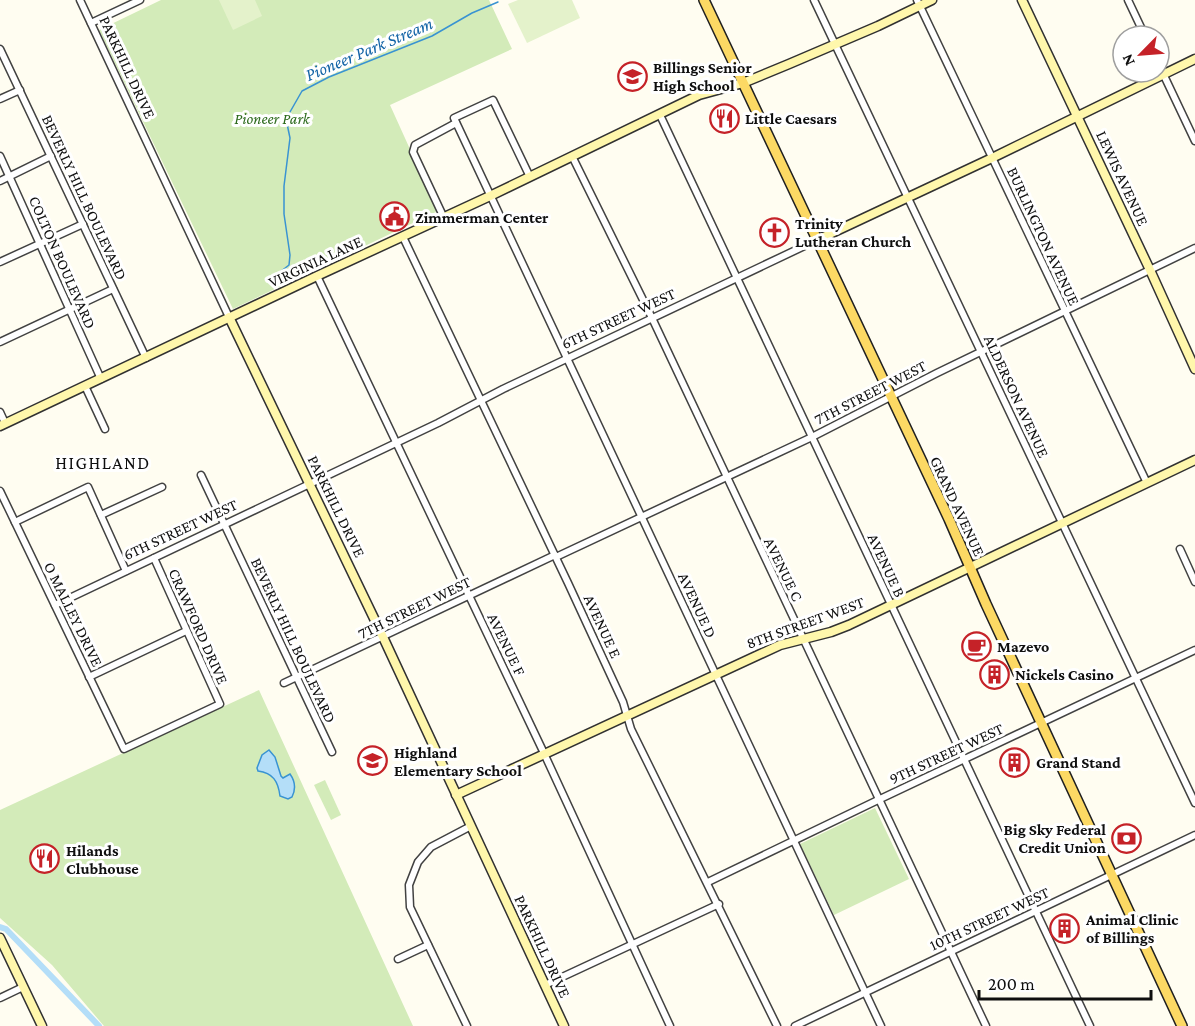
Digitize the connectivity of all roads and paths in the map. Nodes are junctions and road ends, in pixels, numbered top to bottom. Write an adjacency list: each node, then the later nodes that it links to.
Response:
1 (80, 0): 9 (street, PARKHILL DRIVE)
2 (140, 0): 9 (street)
3 (704, 0): 15 (main road, GRAND AVENUE)
4 (814, 0): 11 (street, ALDERSON AVENUE)
5 (932, 0): 8 (street, VIRGINIA LANE)
6 (1022, 0): 21 (street, LEWIS AVENUE)
7 (1128, 0): 10 (street)
8 (918, 3): 11 (street, VIRGINIA LANE); 27 (street, BURLINGTON AVENUE)
9 (91, 23): 46 (street, PARKHILL DRIVE)
10 (1139, 24)
11 (835, 43): 15 (street, VIRGINIA LANE); 32 (street, ALDERSON AVENUE)
12 (0, 49): 18 (street, BEVERLY HILL BOULEVARD)
13 (1195, 59): 14 (street, 6TH STREET WEST)
14 (1171, 67)
15 (742, 83): 20 (street, VIRGINIA LANE); 36 (main road, GRAND AVENUE)
16 (1135, 84): 21 (street, 6TH STREET WEST)
17 (1168, 84): 23 (street)
18 (20, 90): 19 (street); 25 (street, BEVERLY HILL BOULEVARD)
19 (0, 99)
20 (660, 115): 26 (street, VIRGINIA LANE); 42 (street, AVENUE B)
21 (1077, 116): 27 (street, 6TH STREET WEST); 40 (street, LEWIS AVENUE)
22 (455, 121): 29 (street); 31 (street, AVENUE D); 33 (street)
23 (1195, 141)
24 (0, 156): 28 (street, COLTON BOULEVARD)
25 (51, 156): 28 (street); 34 (street, BEVERLY HILL BOULEVARD)
26 (572, 156): 29 (street, VIRGINIA LANE); 47 (street, AVENUE C)
27 (992, 158): 32 (street, 6TH STREET WEST); 45 (street, BURLINGTON AVENUE)
28 (9, 176): 30 (street); 37 (street, COLTON BOULEVARD)
29 (530, 177): 31 (street, VIRGINIA LANE)
30 (0, 181)
31 (490, 196): 33 (street, VIRGINIA LANE); 51 (street, AVENUE D)
32 (907, 196): 36 (street, 6TH STREET WEST); 49 (street, ALDERSON AVENUE)
33 (444, 218): 35 (street, VIRGINIA LANE)
34 (83, 224): 37 (street); 43 (street, BEVERLY HILL BOULEVARD)
35 (403, 237): 41 (street, VIRGINIA LANE); 56 (street, AVENUE E)
36 (817, 240): 42 (street, 6TH STREET WEST); 55 (main road, GRAND AVENUE)
37 (40, 243): 39 (street); 44 (street, COLTON BOULEVARD)
38 (1195, 248): 40 (street, 7TH STREET WEST)
39 (0, 261)
40 (1150, 270): 45 (street, 7TH STREET WEST); 52 (street, LEWIS AVENUE)
41 (317, 276): 46 (street, VIRGINIA LANE); 61 (street, AVENUE F)
42 (737, 278): 47 (street, 6TH STREET WEST); 60 (street, AVENUE B)
43 (114, 289): 44 (street); 50 (street, BEVERLY HILL BOULEVARD)
44 (69, 309): 48 (street); 53 (street, COLTON BOULEVARD)
45 (1065, 310): 49 (street, 7TH STREET WEST); 65 (street, BURLINGTON AVENUE)
46 (230, 318): 50 (street, VIRGINIA LANE); 66 (street, PARKHILL DRIVE)
47 (652, 318): 51 (street, 6TH STREET WEST); 64 (street, AVENUE C)
48 (0, 342)
49 (981, 352): 55 (street, 7TH STREET WEST); 72 (street, ALDERSON AVENUE)
50 (146, 358): 53 (street, VIRGINIA LANE)
51 (567, 358): 56 (street, 6TH STREET WEST); 70 (street, AVENUE D)
52 (1195, 369)
53 (101, 379): 54 (street, VIRGINIA LANE)
54 (85, 386): 58 (street, VIRGINIA LANE); 59 (street)
55 (891, 397): 60 (street, 7TH STREET WEST); 77 (main road, GRAND AVENUE)
56 (481, 402): 61 (street, 6TH STREET WEST); 75 (street, AVENUE E)
57 (0, 412): 58 (street)
58 (3, 425)
59 (105, 429)
60 (812, 437): 64 (street, 7TH STREET WEST); 82 (street, AVENUE B)
61 (396, 444): 66 (street, 6TH STREET WEST); 80 (street, AVENUE F)
62 (1195, 460): 65 (street, 8TH STREET WEST)
63 (201, 475): 73 (street, BEVERLY HILL BOULEVARD)
64 (726, 478): 70 (street, 7TH STREET WEST); 85 (street, AVENUE C)
65 (1147, 483): 72 (street, 8TH STREET WEST)
66 (310, 484): 73 (street, 6TH STREET WEST); 84 (street, PARKHILL DRIVE)
67 (162, 487): 69 (street)
68 (0, 491): 71 (street, O MALLEY DRIVE)
69 (101, 515): 71 (street); 78 (street)
70 (641, 518): 75 (street, 7TH STREET WEST); 87 (street, AVENUE D)
71 (15, 522): 81 (street, O MALLEY DRIVE)
72 (1062, 523): 77 (street, 8TH STREET WEST); 90 (street, ALDERSON AVENUE)
73 (224, 525): 76 (street, 6TH STREET WEST); 89 (street, BEVERLY HILL BOULEVARD)
74 (1180, 549): 79 (street)
75 (556, 556): 80 (street, 7TH STREET WEST); 92 (street, AVENUE E)
76 (154, 558): 78 (street, 6TH STREET WEST); 83 (street, CRAWFORD DRIVE)
77 (970, 568): 82 (street, 8TH STREET WEST); 93 (main road, GRAND AVENUE)
78 (126, 571): 81 (street, 6TH STREET WEST)
79 (1195, 582)
80 (468, 596): 84 (street, 7TH STREET WEST); 96 (street, AVENUE F)
81 (55, 605): 88 (street, O MALLEY DRIVE)
82 (891, 605): 85 (street, 8TH STREET WEST); 97 (street, AVENUE B)
83 (186, 631): 88 (street); 94 (street, CRAWFORD DRIVE)
84 (383, 637): 89 (street, 7TH STREET WEST); 98 (street, PARKHILL DRIVE)
85 (803, 639): 87 (street, 8TH STREET WEST); 99 (street, AVENUE C)
86 (1195, 650): 90 (street, 9TH STREET WEST)
87 (715, 674): 92 (street, 8TH STREET WEST); 103 (street, AVENUE D)
88 (89, 677): 94 (street, O MALLEY DRIVE)
89 (297, 677): 91 (street, 7TH STREET WEST); 95 (street, BEVERLY HILL BOULEVARD)
90 (1136, 678): 93 (street, 9TH STREET WEST); 100 (street, ALDERSON AVENUE)
91 (284, 683)
92 (627, 715): 96 (street, 8TH STREET WEST); 105 (street, AVENUE E)
93 (1042, 724): 97 (street, 9TH STREET WEST); 104 (main road, GRAND AVENUE)
94 (123, 749)
95 (332, 752)
96 (544, 754): 98 (street, 8TH STREET WEST); 110 (street, AVENUE F)
97 (964, 760): 99 (street, 9TH STREET WEST); 107 (street, AVENUE B)
98 (456, 795): 101 (street, PARKHILL DRIVE)
99 (878, 800): 103 (street, 9TH STREET WEST); 111 (street, AVENUE C)
100 (1195, 803)
101 (471, 826): 109 (street); 113 (street, PARKHILL DRIVE)
102 (1195, 835): 104 (street, 10TH STREET WEST)
103 (793, 841): 105 (street, 9TH STREET WEST); 115 (street, AVENUE D)
104 (1112, 875): 107 (street, 10TH STREET WEST); 126 (main road, GRAND AVENUE)
105 (708, 882): 106 (street, AVENUE E)
106 (719, 904): 110 (street); 121 (street, AVENUE E)
107 (1036, 911): 111 (street, 10TH STREET WEST); 125 (street, AVENUE B)
108 (0, 938): 114 (street)
109 (428, 945): 112 (street); 118 (street)
110 (633, 945): 113 (street); 120 (street, AVENUE F)
111 (950, 952): 115 (street, 10TH STREET WEST); 124 (street, AVENUE C)
112 (398, 959)
113 (544, 985): 119 (street, PARKHILL DRIVE)
114 (23, 987): 116 (street); 117 (street)
115 (865, 993): 122 (street, 10TH STREET WEST); 123 (street, AVENUE D)
116 (0, 998)
117 (42, 1026)
118 (467, 1026)
119 (564, 1026)
120 (670, 1026)
121 (777, 1026)
122 (795, 1026)
123 (880, 1026)
124 (986, 1026)
125 (1090, 1026)
126 (1182, 1026)

